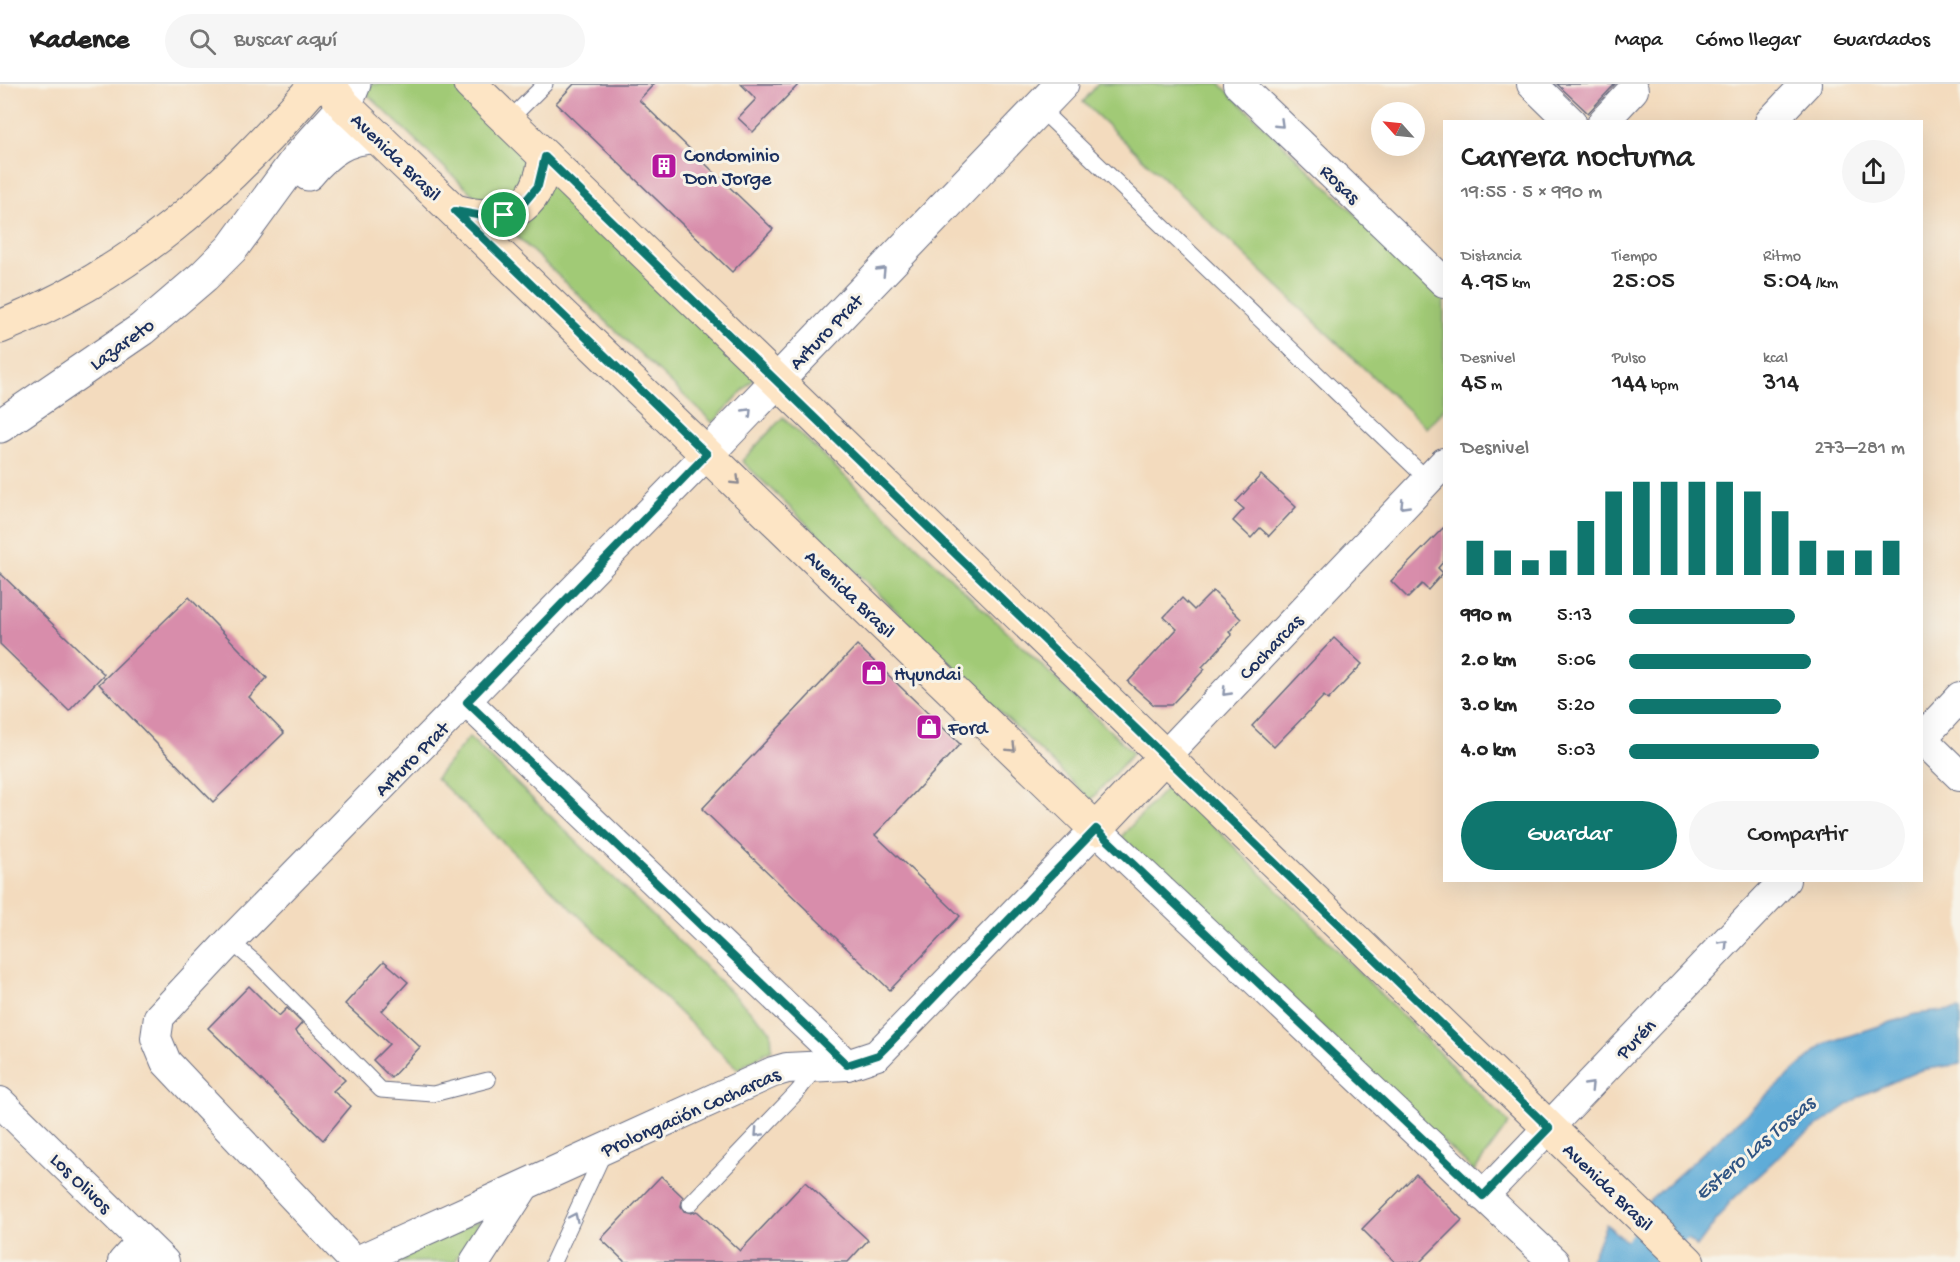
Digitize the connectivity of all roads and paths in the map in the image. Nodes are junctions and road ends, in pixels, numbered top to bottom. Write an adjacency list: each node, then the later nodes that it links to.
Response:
1 (316, 84): 20 (main road)
2 (470, 84): 14 (main road, Avenida Brasil)
3 (545, 84): 14 (lane)
4 (1062, 84): 10 (street, Arturo Prat)
5 (1238, 84): 19 (street, Rosas, one-way to 19)
6 (1532, 84): 11 (street)
7 (1790, 89): 13 (street)
8 (1633, 90): 12 (street)
9 (343, 91): 15 (main road, Avenida Brasil); 18 (street, Lazareto)
10 (1039, 108): 21 (street, Arturo Prat, one-way to 10); 24 (lane)
11 (1569, 120)
12 (1605, 120)
13 (1771, 120)
14 (508, 121): 16 (main road, Avenida Brasil)
15 (378, 137): 17 (main road, Avenida Brasil); 18 (street, Lazareto)
16 (545, 157): 17 (main road); 21 (main road, Avenida Brasil)
17 (455, 211): 23 (main road, Avenida Brasil)
18 (232, 248): 22 (street, Lazareto)
19 (1443, 281)
20 (0, 327)
21 (776, 382): 23 (street, Arturo Prat, one-way to 21); 29 (main road, Avenida Brasil)
22 (0, 426)
23 (707, 454): 26 (street, Arturo Prat); 31 (main road, Avenida Brasil, one-way to 31)
24 (1436, 471): 29 (street, Cocharcas, one-way to 29)
25 (1960, 697): 27 (street)
26 (467, 702): 33 (street, Arturo Prat); 34 (street)
27 (1923, 737)
28 (1923, 739): 30 (street)
29 (1164, 757): 31 (main road, Cocharcas); 38 (main road, Avenida Brasil)
30 (1960, 776)
31 (1096, 829): 34 (street, Prolongación Cocharcas); 41 (street, Avenida Brasil)
32 (1783, 882): 38 (street, Purén, one-way to 32)
33 (230, 941): 36 (lane); 45 (street, Arturo Prat)
34 (847, 1065): 35 (street, Prolongación Cocharcas)
35 (817, 1066): 39 (street, Prolongación Cocharcas); 42 (lane, one-way to 42)
36 (488, 1080)
37 (0, 1102): 43 (street, Los Olivos)
38 (1549, 1128): 41 (street, Purén); 49 (main road, Avenida Brasil)
39 (606, 1147): 40 (street, Prolongación Cocharcas); 47 (lane, one-way to 39)
40 (524, 1186): 45 (street, Prolongación Cocharcas); 46 (street)
41 (1483, 1196): 48 (street, Avenida Brasil)
42 (690, 1204)
43 (133, 1251): 44 (street, Los Olivos)
44 (164, 1262)
45 (355, 1262)
46 (475, 1262)
47 (553, 1262)
48 (1554, 1262)
49 (1688, 1262)

